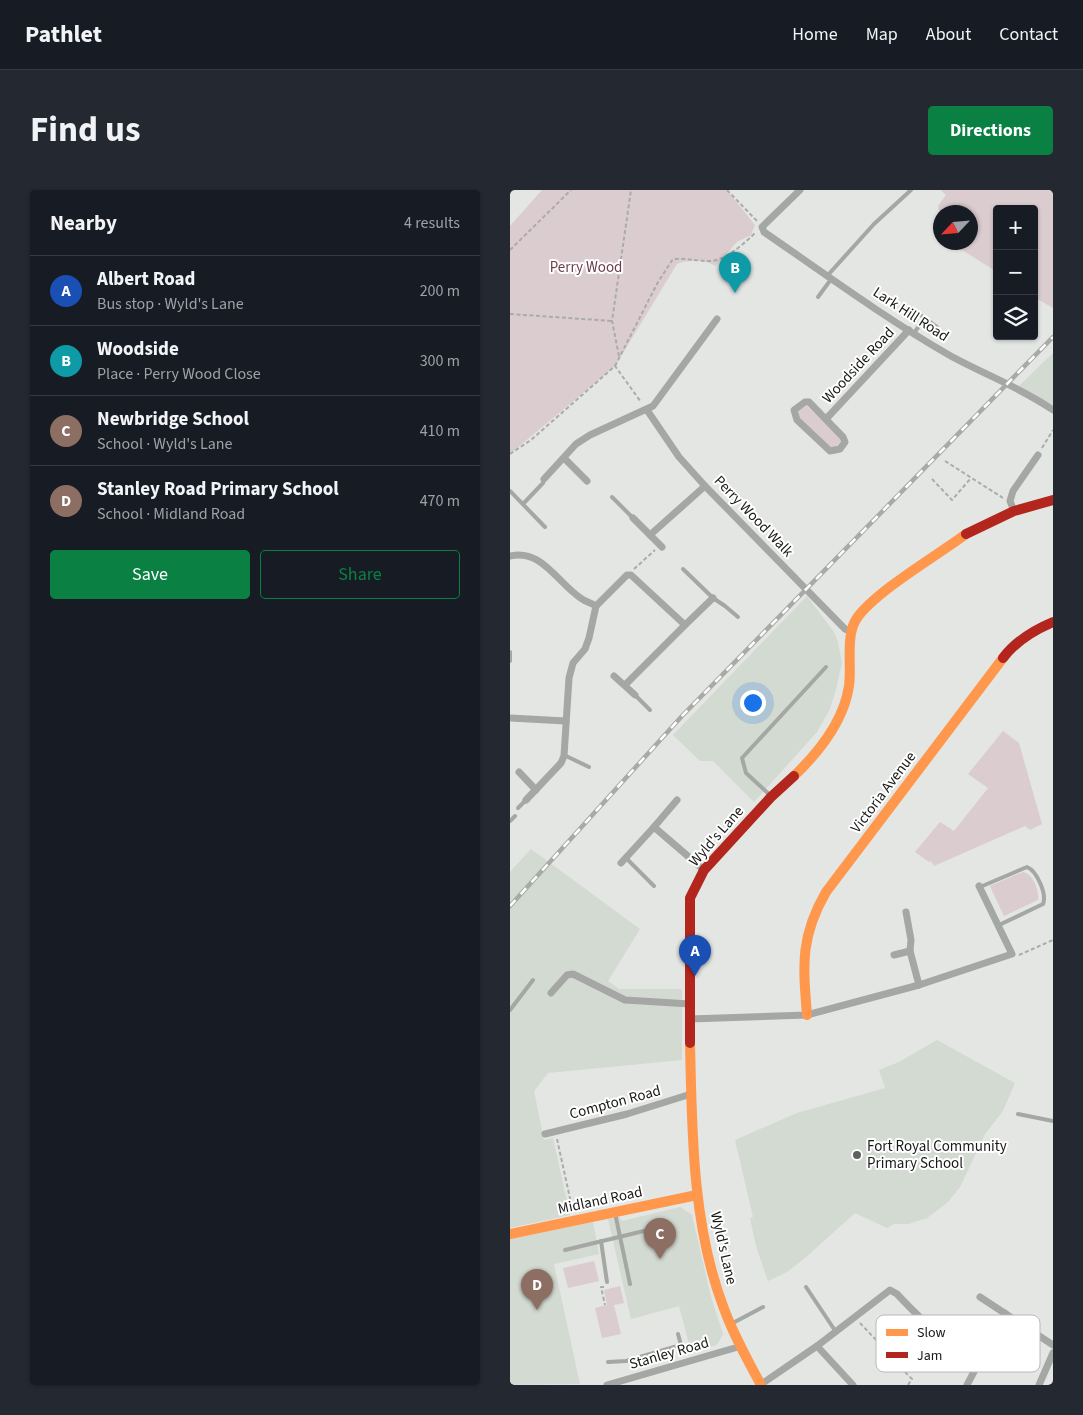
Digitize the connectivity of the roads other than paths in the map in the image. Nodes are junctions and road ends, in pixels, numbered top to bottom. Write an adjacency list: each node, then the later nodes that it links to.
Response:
1 (800, 190): 3 (street, Lark Hill Road)
2 (912, 190): 3 (lane)
3 (830, 277): 4 (lane); 9 (street, Lark Hill Road)
4 (818, 297)
5 (911, 308): 6 (lane)
6 (925, 318): 8 (lane); 9 (lane)
7 (717, 319): 10 (street)
8 (938, 327)
9 (912, 332): 11 (street, Lark Hill Road); 12 (street, Woodside Road)
10 (647, 410): 14 (street); 17 (street, Perry Wood Walk)
11 (1053, 410)
12 (826, 419): 12 (street, Woodside Road)
13 (1038, 454): 22 (street)
14 (564, 458): 15 (street); 16 (street)
15 (544, 479): 21 (lane)
16 (587, 482)
17 (705, 486): 25 (street); 34 (street, Perry Wood Walk)
18 (510, 492): 21 (lane)
19 (612, 497): 23 (lane)
20 (1053, 500): 22 (main road, Wyld's Lane)
21 (522, 504): 24 (lane)
22 (1012, 507): 34 (main road, Wyld's Lane)
23 (633, 518): 25 (street)
24 (544, 527)
25 (650, 535): 26 (street)
26 (661, 546)
27 (510, 556): 30 (street)
28 (683, 568): 29 (lane)
29 (713, 598): 31 (lane); 33 (street)
30 (596, 606): 33 (street); 43 (street)
31 (738, 617)
32 (1053, 622): 68 (main road, Victoria Avenue)
33 (685, 626): 39 (street)
34 (852, 632): 48 (main road, Wyld's Lane)
35 (510, 652): 36 (lane)
36 (510, 661)
37 (826, 667): 48 (lane)
38 (614, 676): 39 (street)
39 (625, 685): 40 (street)
40 (634, 695): 41 (lane)
41 (650, 710)
42 (510, 718): 43 (street)
43 (566, 721): 44 (street)
44 (564, 756): 45 (lane); 47 (street)
45 (588, 767)
46 (519, 772): 47 (street)
47 (536, 790): 49 (street)
48 (771, 797): 56 (main road, Wyld's Lane)
49 (526, 800): 51 (lane)
50 (677, 800): 54 (street)
51 (518, 808)
52 (514, 816): 53 (lane)
53 (510, 821)
54 (654, 827): 55 (street); 56 (street)
55 (623, 860): 57 (lane)
56 (704, 870): 66 (main road, Wyld's Lane)
57 (654, 886)
58 (979, 887): 60 (street); 60 (lane)
59 (906, 912): 61 (street)
60 (997, 926): 64 (street)
61 (910, 951): 62 (street); 64 (street)
62 (894, 955)
63 (533, 980): 67 (lane)
64 (919, 985): 68 (street)
65 (551, 993): 66 (street)
66 (690, 1004): 69 (main road, Wyld's Lane)
67 (510, 1010)
68 (806, 1015): 69 (street)
69 (690, 1019): 70 (main road, Wyld's Lane)
70 (691, 1094): 73 (street, Compton Road); 74 (main road, Wyld's Lane)
71 (1018, 1114): 72 (lane)
72 (1053, 1121)
73 (545, 1134)
74 (697, 1195): 75 (main road, Midland Road); 89 (main road, Wyld's Lane)
75 (615, 1213): 77 (main road, Midland Road); 78 (lane)
76 (648, 1230): 78 (lane)
77 (510, 1234)
78 (620, 1236): 79 (lane); 82 (lane)
79 (601, 1241): 80 (lane); 81 (lane)
80 (565, 1250)
81 (607, 1282)
82 (630, 1284)
83 (806, 1287): 90 (lane)
84 (980, 1297): 86 (street)
85 (763, 1307): 89 (lane)
86 (1005, 1313): 88 (street)
87 (918, 1315): 90 (street)
88 (1008, 1315)
89 (729, 1325): 95 (main road, Wyld's Lane)
90 (836, 1332): 94 (street)
91 (678, 1334): 97 (lane)
92 (1040, 1336): 93 (street)
93 (1053, 1345)
94 (817, 1346): 100 (street); 101 (street)
95 (738, 1347): 99 (street, Stanley Road); 100 (main road, Wyld's Lane)
96 (1053, 1353): 103 (street)
97 (608, 1362)
98 (974, 1372): 102 (street)
99 (607, 1385)
100 (760, 1385)
101 (853, 1385)
102 (967, 1385)
103 (1039, 1385)

